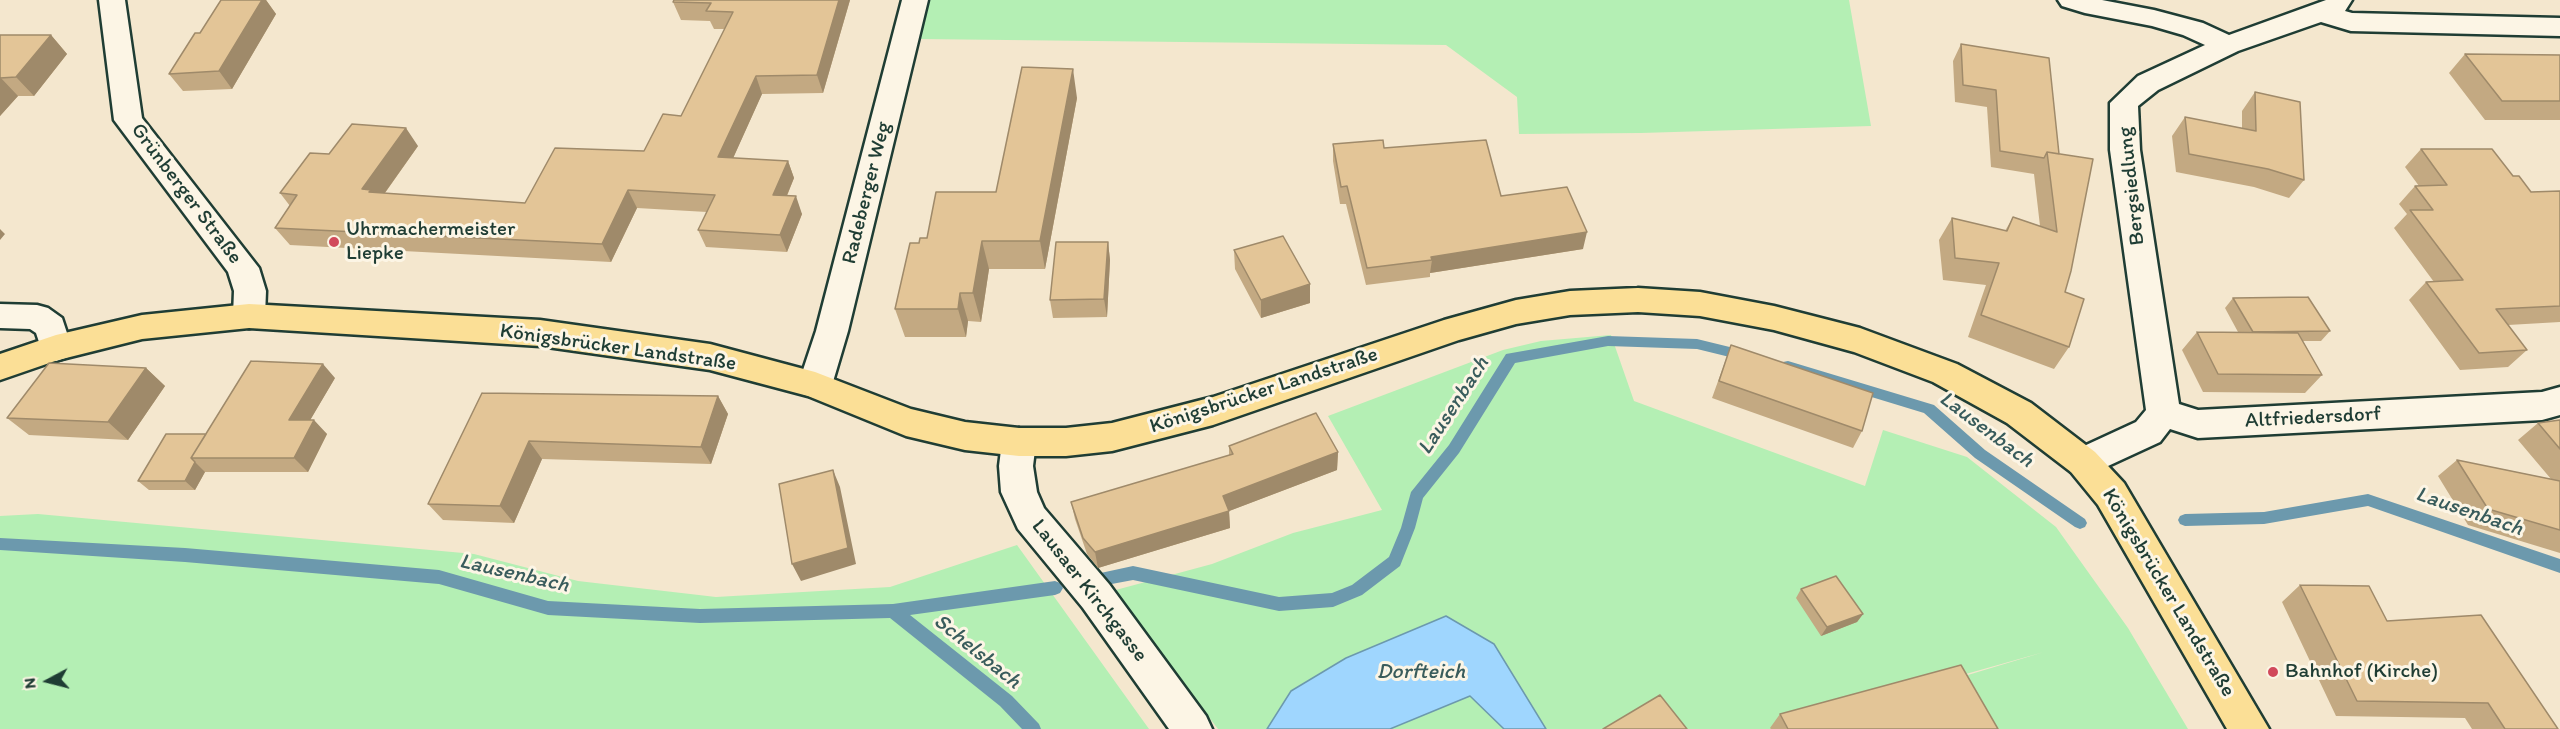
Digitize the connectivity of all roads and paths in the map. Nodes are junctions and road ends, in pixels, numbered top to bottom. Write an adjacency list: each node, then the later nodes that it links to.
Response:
1 (112, 0): 8 (street, Grünberger Straße)
2 (915, 0): 11 (street, Radeberger Weg)
3 (2071, 0): 6 (street)
4 (2330, 6): 5 (street, Bergsiedlung); 6 (street, Bergsiedlung)
5 (2560, 27)
6 (2228, 45): 13 (street, Bergsiedlung)
7 (0, 316): 9 (street)
8 (249, 316): 9 (main road, Königsbrücker Landstraße); 11 (main road, Königsbrücker Landstraße)
9 (56, 348): 10 (main road, Königsbrücker Landstraße)
10 (0, 367)
11 (816, 385): 14 (main road, Königsbrücker Landstraße)
12 (2560, 401): 13 (street, Altfriedersdorf)
13 (2163, 413): 15 (street)
14 (1019, 442): 15 (main road, Königsbrücker Landstraße); 16 (street, Lausaer Kirchgasse)
15 (2083, 462): 17 (main road, Königsbrücker Landstraße)
16 (1192, 729)
17 (2249, 729)

